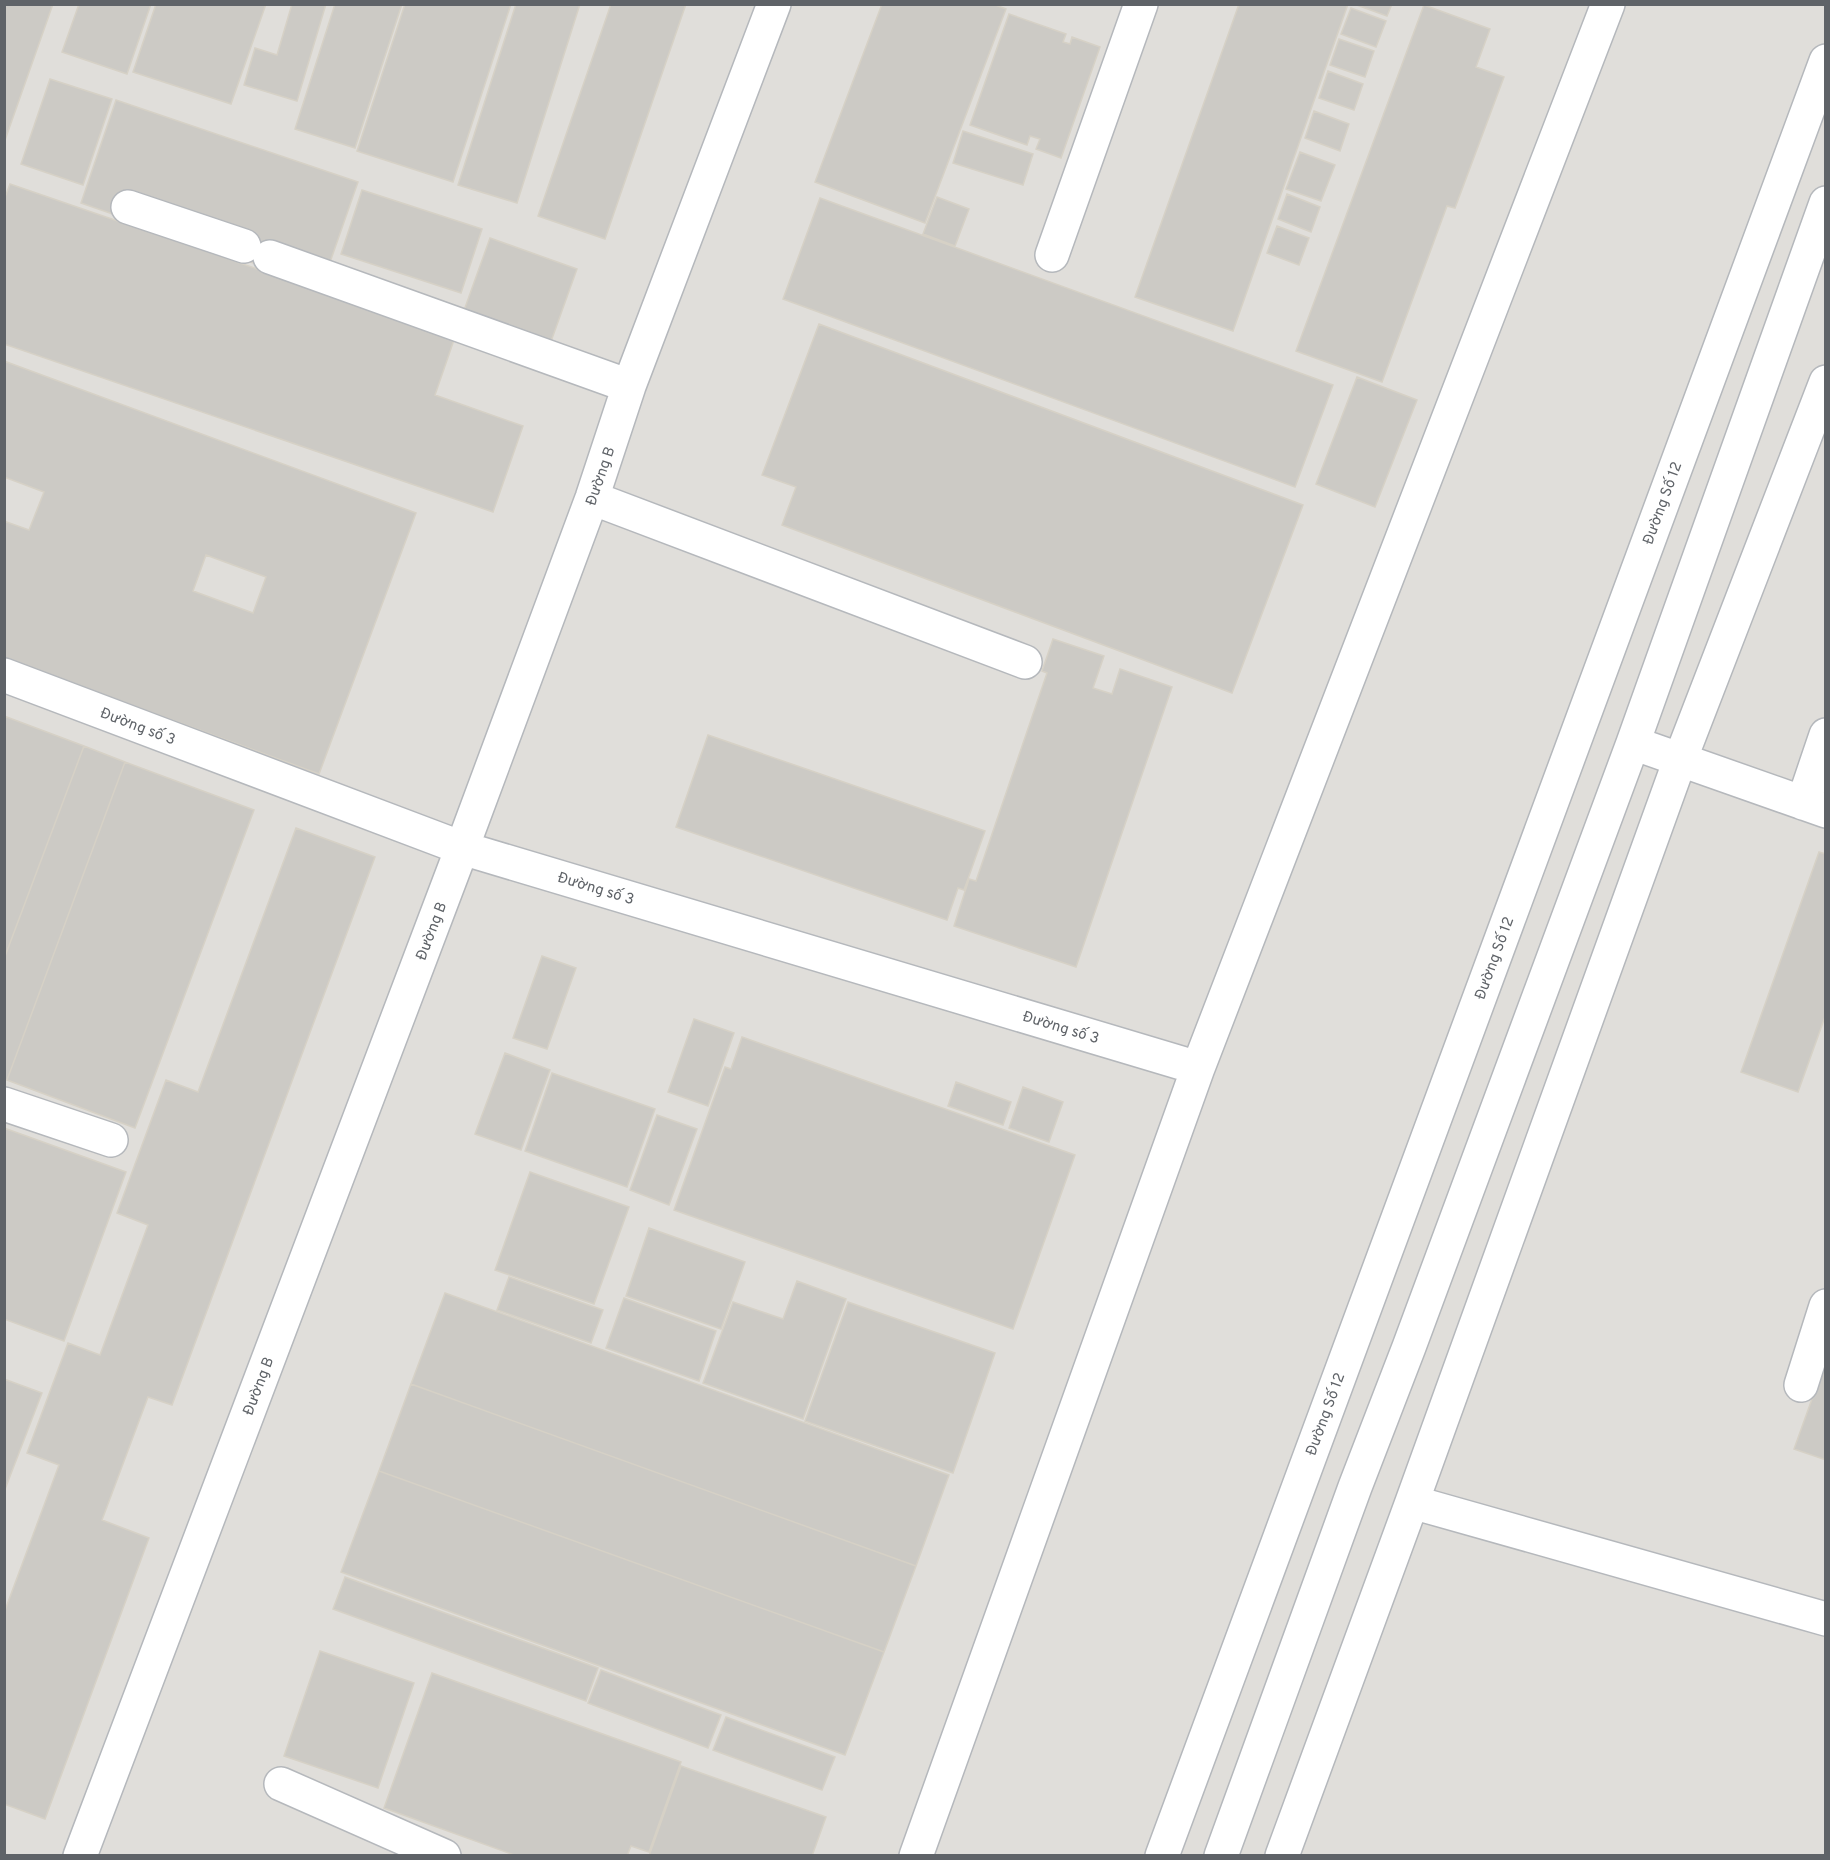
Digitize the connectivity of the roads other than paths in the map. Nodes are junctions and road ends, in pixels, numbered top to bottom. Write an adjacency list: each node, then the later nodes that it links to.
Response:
1 (774, 4): 9 (street, Đường B)
2 (1141, 4): 7 (street)
3 (1608, 4): 18 (street)
4 (1826, 61): 29 (street, Đường Số 12)
5 (1825, 206): 14 (street)
6 (128, 207): 9 (street)
7 (1052, 255)
8 (1826, 382): 15 (street)
9 (629, 387): 10 (street, Đường B)
10 (592, 498): 11 (street); 17 (street, Đường B)
11 (1025, 662)
12 (4, 675): 17 (street, Đường số 3)
13 (1826, 735): 16 (street)
14 (1633, 743): 15 (street); 30 (street)
15 (1680, 760): 16 (street); 23 (street)
16 (1814, 807)
17 (462, 848): 18 (street, Đường số 3); 26 (street, Đường B)
18 (1198, 1068): 28 (street)
19 (4, 1104): 20 (street)
20 (111, 1140)
21 (1826, 1306): 22 (street)
22 (1801, 1384)
23 (1412, 1502): 24 (street); 31 (street)
24 (1826, 1618)
25 (281, 1784): 27 (street)
26 (80, 1856)
27 (444, 1856)
28 (916, 1856)
29 (1162, 1856)
30 (1221, 1856)
31 (1282, 1856)

